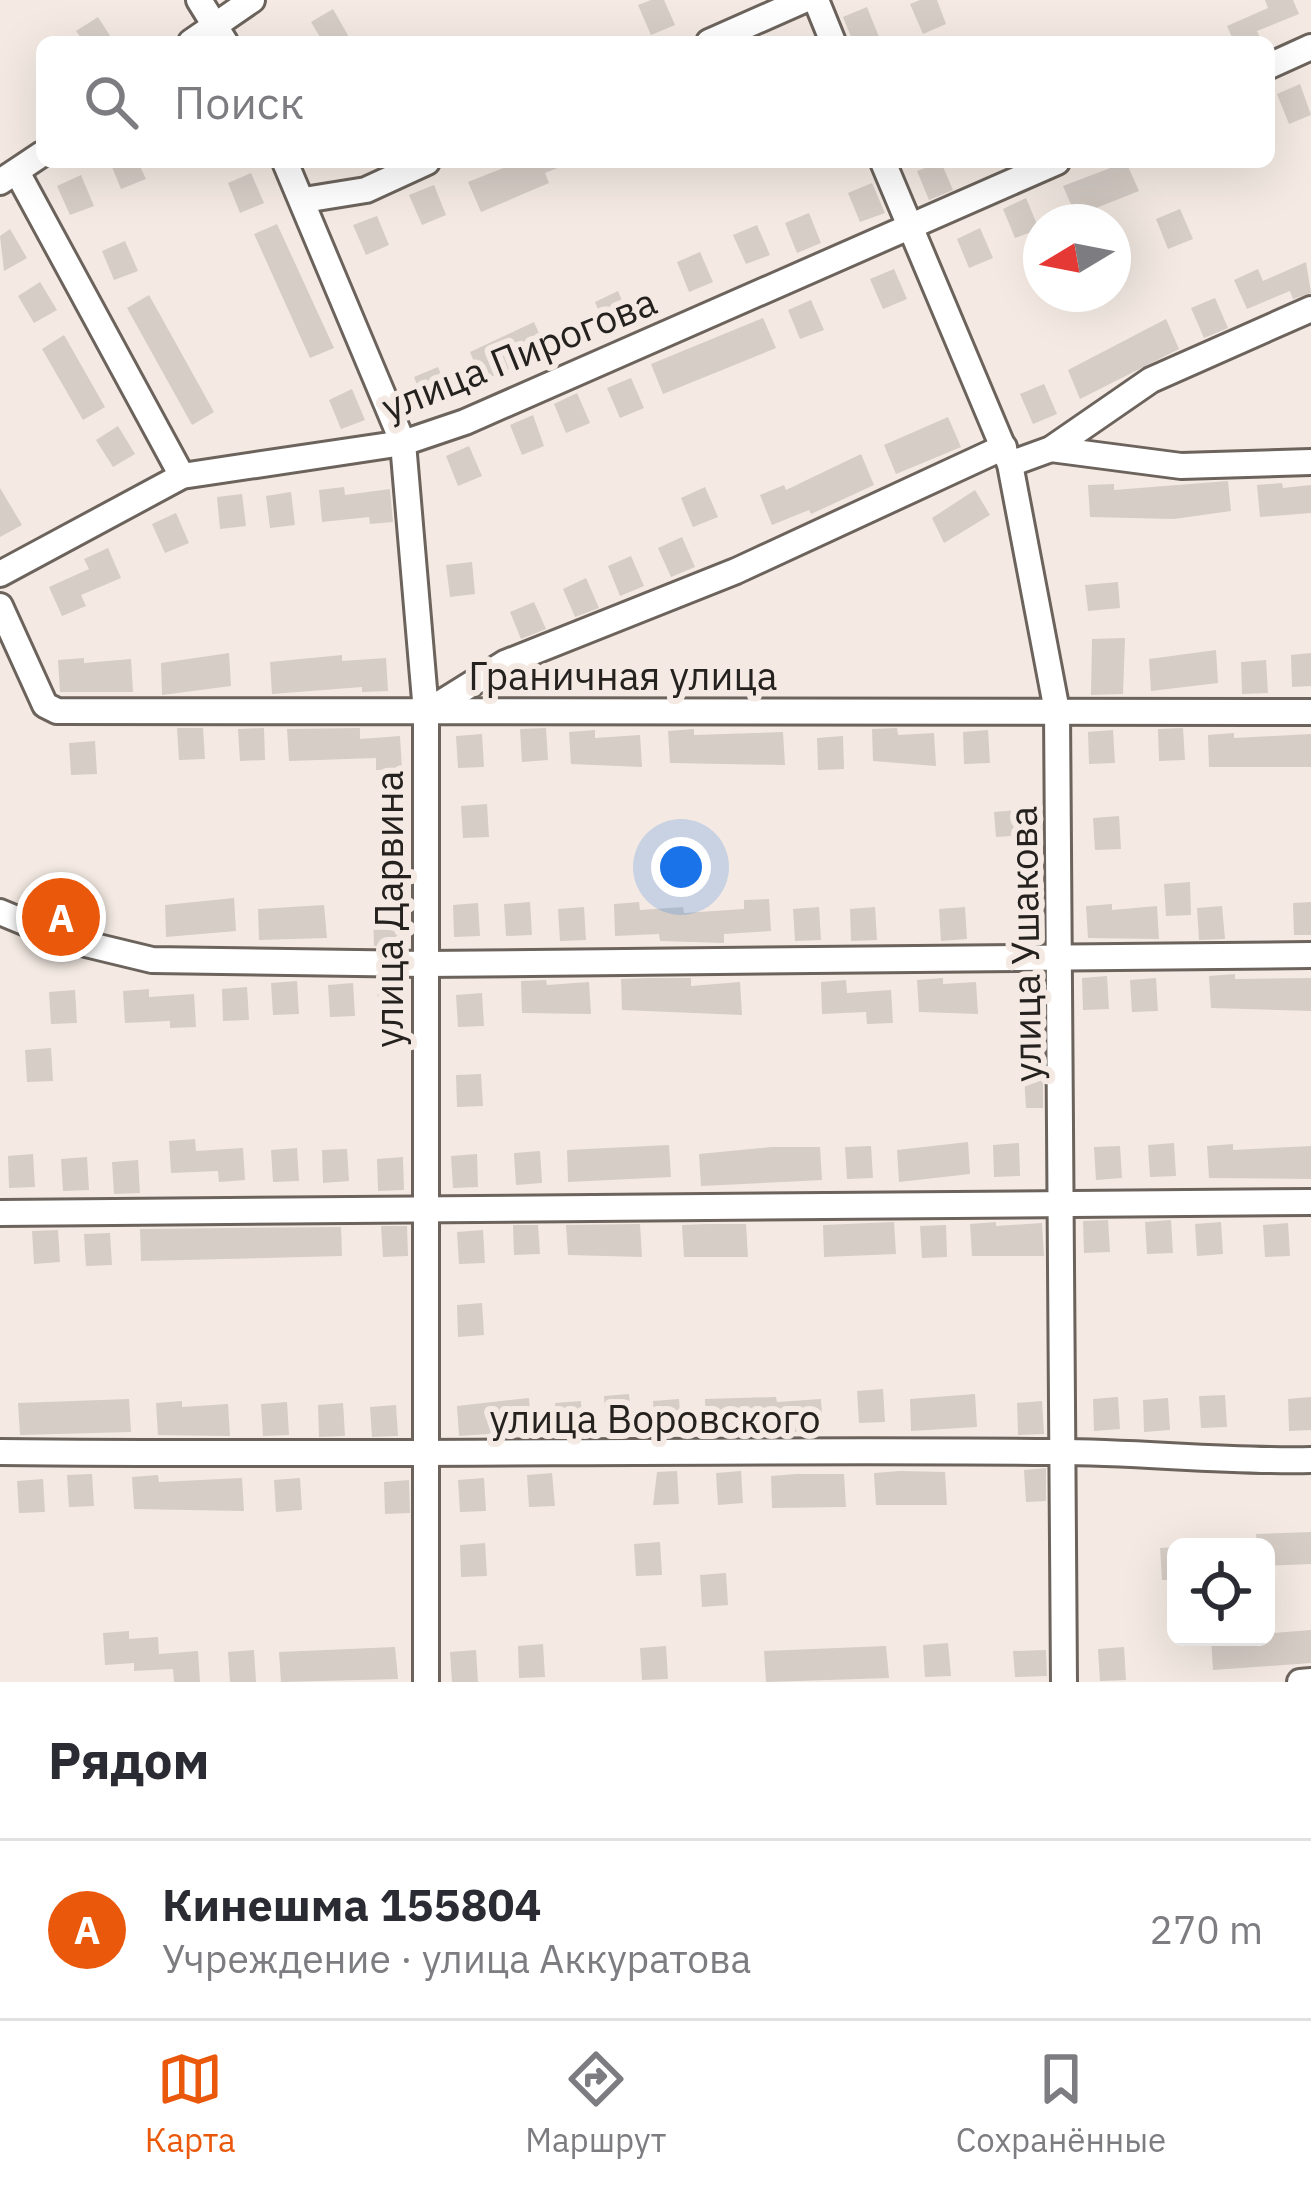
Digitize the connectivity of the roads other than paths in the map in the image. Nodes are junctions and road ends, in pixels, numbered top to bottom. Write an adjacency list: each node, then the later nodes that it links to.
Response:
1 (199, 0): 5 (street)
2 (252, 0): 5 (street)
3 (804, 0): 6 (street)
4 (816, 0): 7 (street)
5 (220, 33)
6 (723, 36)
7 (831, 36)
8 (1311, 47): 9 (street)
9 (1275, 62)
10 (36, 158): 15 (street)
11 (288, 168): 16 (street, улица Дарвина)
12 (414, 168): 16 (street)
13 (885, 168): 17 (street, улица Ушакова)
14 (1044, 168): 17 (street, улица Пирогова)
15 (9, 177): 23 (street)
16 (304, 200): 19 (street, улица Дарвина)
17 (910, 229): 19 (street, улица Пирогова); 21 (street, улица Ушакова)
18 (1311, 309): 20 (street)
19 (404, 443): 23 (street, улица Пирогова); 27 (street, улица Дарвина)
20 (1051, 449): 21 (street); 22 (street)
21 (1007, 455): 26 (street, улица Ушакова); 27 (street)
22 (1311, 462)
23 (182, 476): 24 (street, улица Пирогова)
24 (0, 574)
25 (0, 606): 27 (street, Граничная улица)
26 (1057, 711): 27 (street, Граничная улица); 28 (street, Граничная улица); 31 (street, улица Ушакова)
27 (426, 712): 32 (street, улица Дарвина)
28 (1311, 712)
29 (0, 912): 32 (street)
30 (1311, 955): 31 (street)
31 (1062, 957): 32 (street); 34 (street, улица Ушакова)
32 (425, 964): 35 (street, улица Дарвина)
33 (1311, 1202): 34 (street)
34 (1064, 1204): 35 (street); 38 (street, улица Ушакова)
35 (422, 1208): 36 (street); 39 (street, улица Дарвина)
36 (0, 1213)
37 (0, 1452): 39 (street, улица Воровского)
38 (1061, 1452): 39 (street, улица Воровского); 40 (street, улица Воровского); 43 (street, улица Ушакова)
39 (424, 1456): 42 (street, улица Дарвина)
40 (1311, 1460)
41 (1311, 1681): 44 (street)
42 (426, 1682)
43 (1064, 1682)
44 (1300, 1682)

